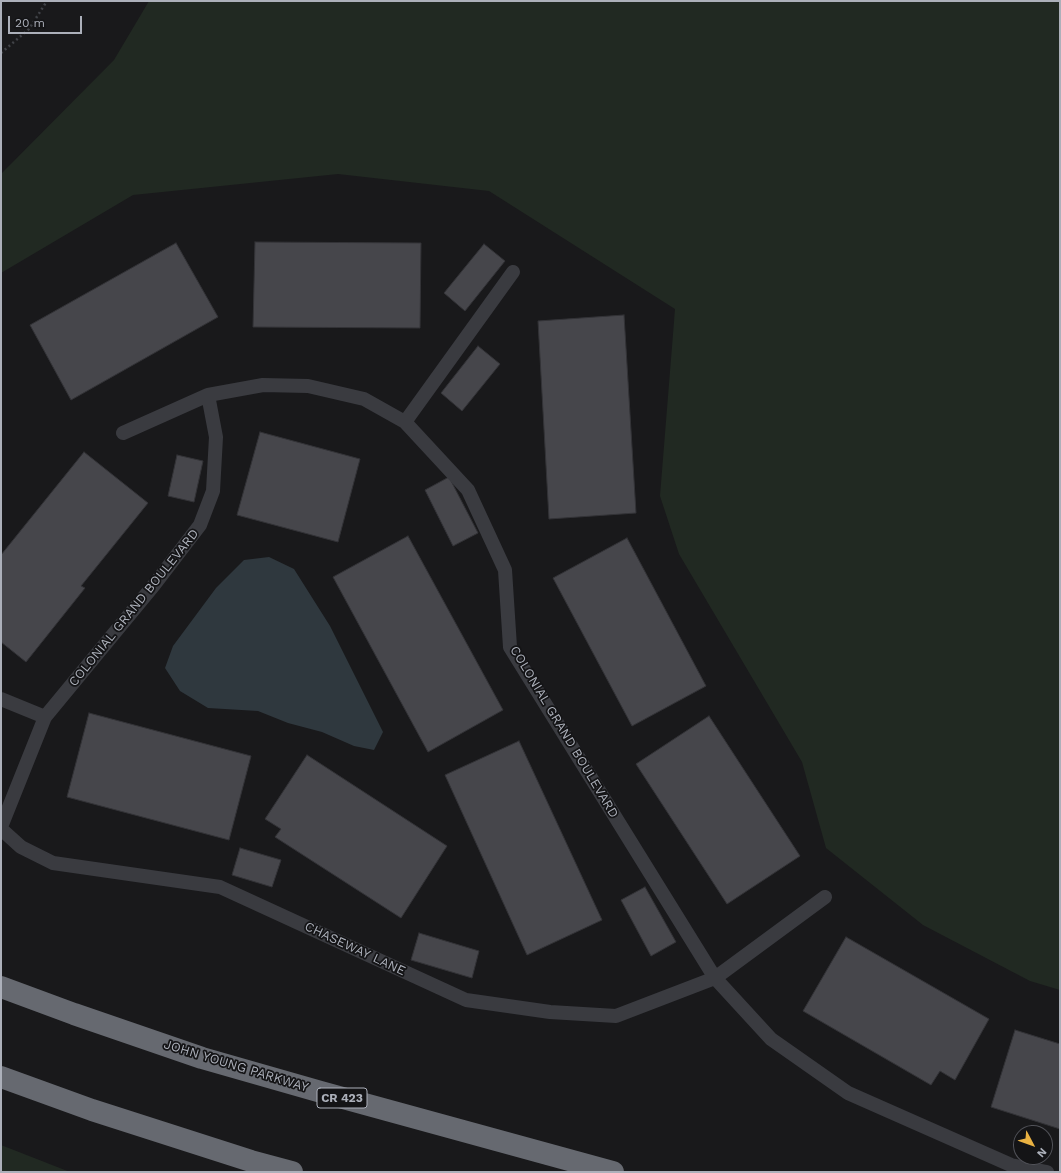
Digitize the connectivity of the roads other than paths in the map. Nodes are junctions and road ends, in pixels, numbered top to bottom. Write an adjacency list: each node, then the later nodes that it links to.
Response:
1 (513, 272): 3 (lane)
2 (208, 395): 3 (lane, COLONIAL GRAND BOULEVARD); 4 (lane); 6 (lane, COLONIAL GRAND BOULEVARD)
3 (405, 422): 9 (lane, COLONIAL GRAND BOULEVARD)
4 (123, 432)
5 (1, 699): 6 (lane)
6 (46, 717): 7 (lane, CHASEWAY LANE)
7 (1, 828): 9 (lane, CHASEWAY LANE)
8 (825, 898): 9 (lane, CHASEWAY LANE)
9 (715, 978): 14 (lane, COLONIAL GRAND BOULEVARD)
10 (1, 986): 13 (highway, JOHN YOUNG PARKWAY / CR 423)
11 (1, 1076): 12 (highway)
12 (292, 1172)
13 (613, 1172)
14 (1047, 1172)

